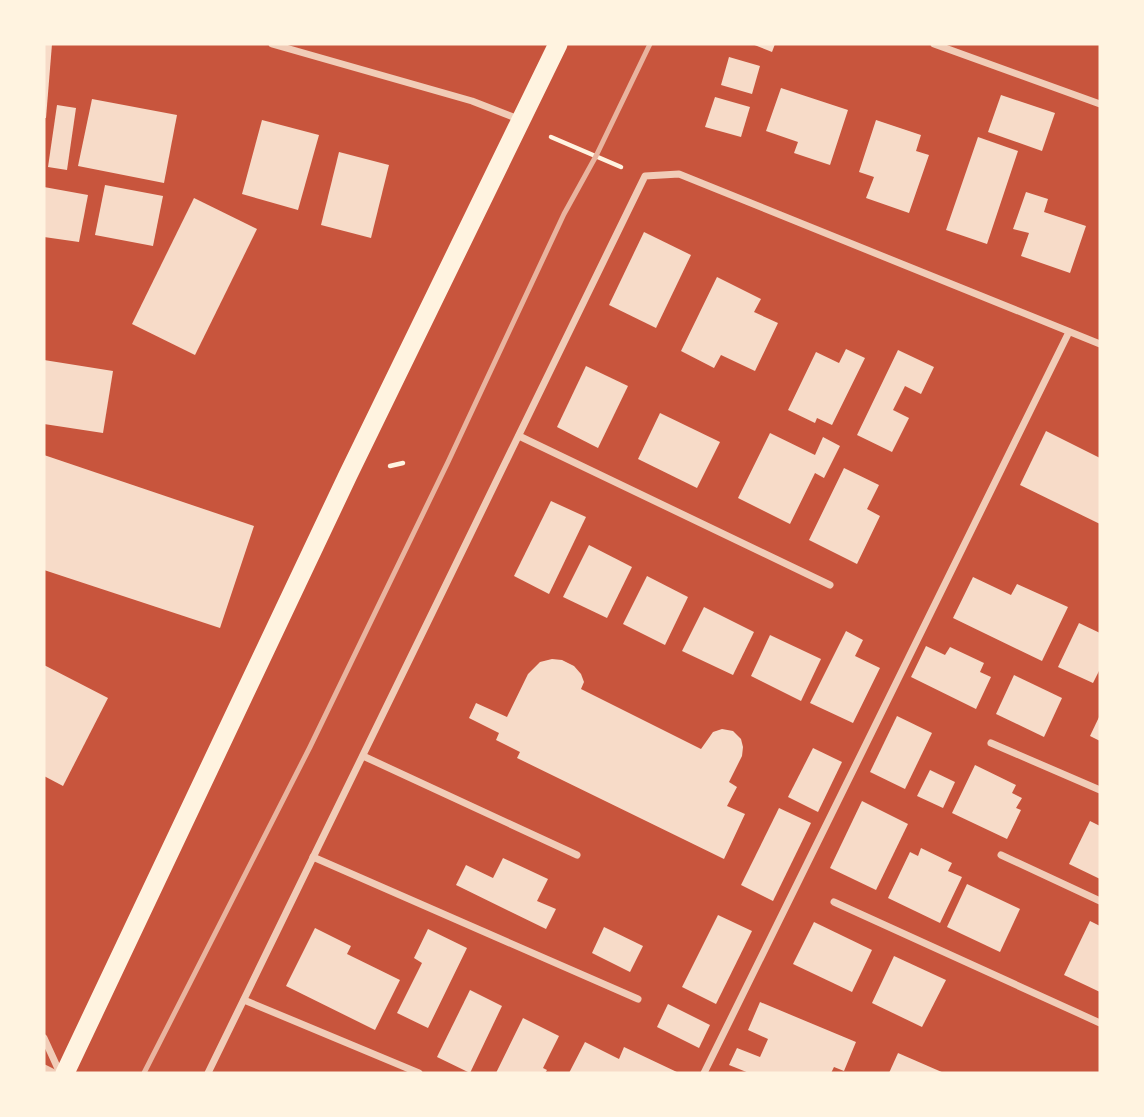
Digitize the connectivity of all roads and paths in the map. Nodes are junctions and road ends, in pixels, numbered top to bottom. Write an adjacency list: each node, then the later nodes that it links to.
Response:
1 (272, 44): 5 (street)
2 (558, 44): 5 (highway)
3 (934, 44): 4 (street)
4 (1100, 104)
5 (521, 120): 26 (highway)
6 (551, 137): 7 (path)
7 (596, 156)
8 (1069, 332): 9 (street); 10 (street); 29 (street)
9 (1100, 344)
10 (519, 436): 11 (street); 13 (street)
11 (830, 585)
12 (991, 743): 14 (street)
13 (363, 756): 15 (street); 17 (street)
14 (1100, 790)
15 (577, 855)
16 (1001, 855): 18 (street)
17 (313, 857): 20 (street); 21 (street)
18 (1100, 901)
19 (834, 902): 22 (street)
20 (638, 999)
21 (244, 1000): 27 (street); 28 (street)
22 (1100, 1023)
23 (44, 1038): 26 (street)
24 (44, 1068): 25 (street)
25 (54, 1073)
26 (63, 1073)
27 (208, 1073)
28 (419, 1073)
29 (704, 1073)

